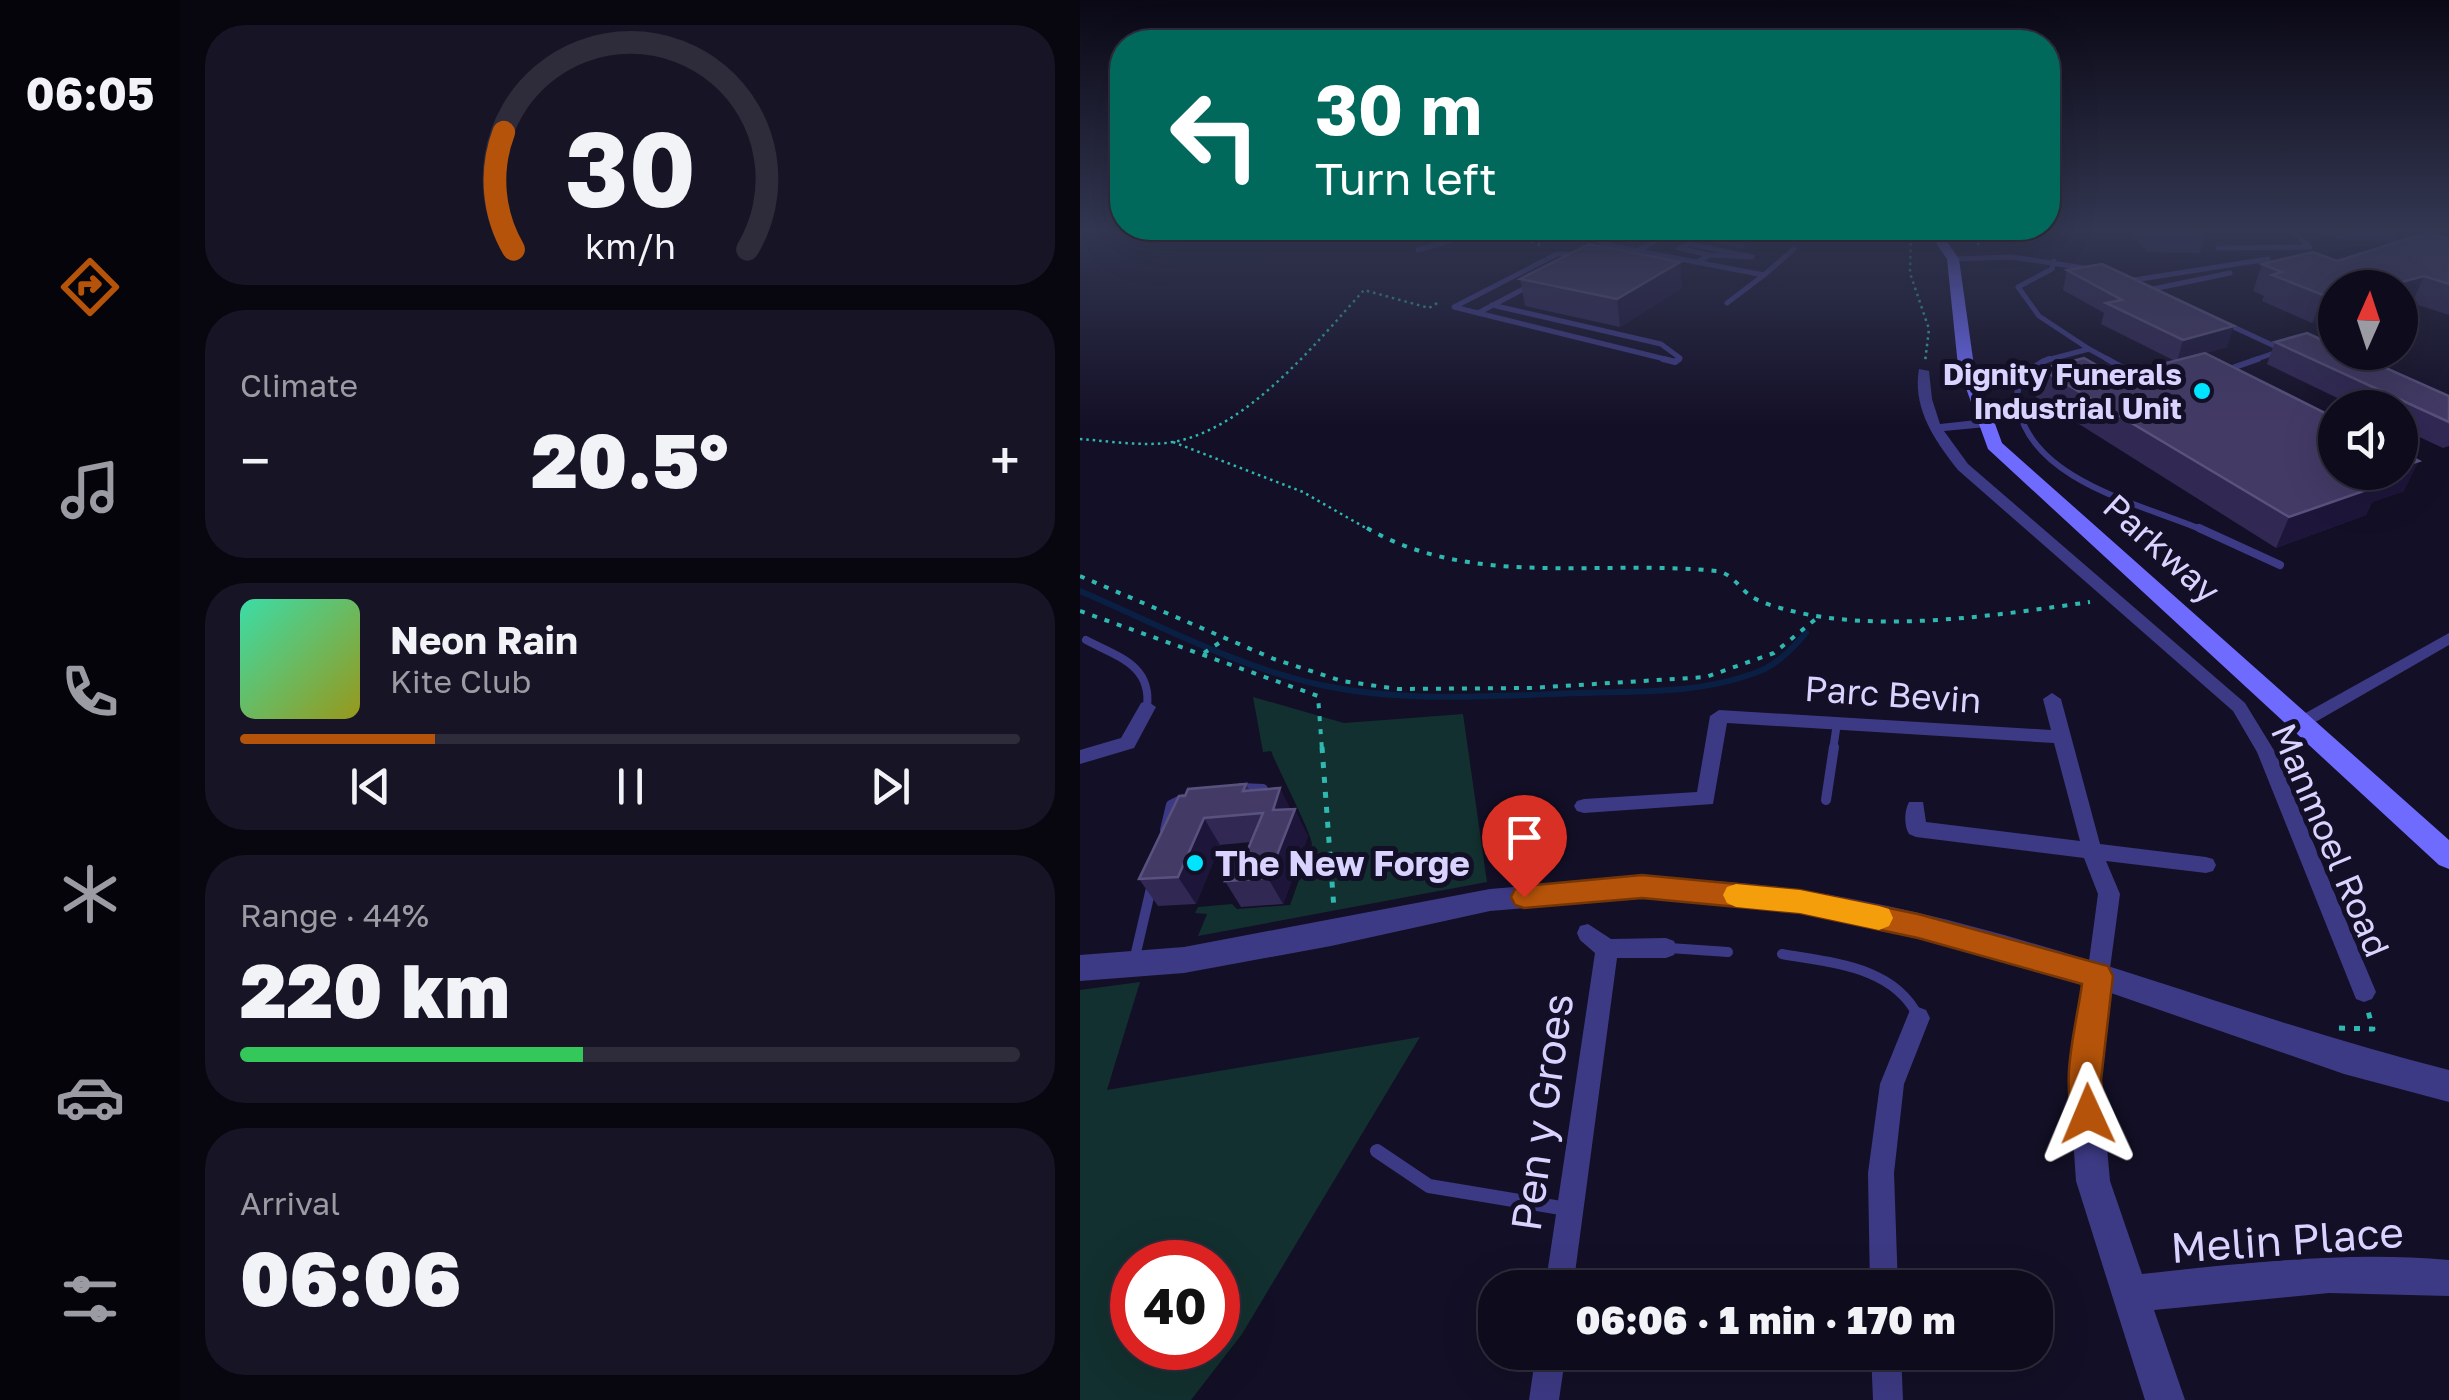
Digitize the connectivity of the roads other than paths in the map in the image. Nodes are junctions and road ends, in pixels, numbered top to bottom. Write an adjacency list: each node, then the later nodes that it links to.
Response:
1 (1477, 295): 10 (lane)
2 (1511, 295): 9 (lane)
3 (1737, 295): 8 (lane)
4 (1957, 295): 16 (main road, Parkway)
5 (2021, 295): 12 (lane)
6 (2166, 295): 7 (lane)
7 (2170, 297)
8 (1727, 303)
9 (1492, 305): 10 (lane); 10 (lane)
10 (1478, 312)
11 (2218, 320): 13 (lane)
12 (2089, 349): 14 (lane); 18 (lane)
13 (2236, 367)
14 (2125, 370)
15 (1922, 371): 17 (street, Manmoel Road)
16 (1986, 423): 17 (street); 24 (main road, Parkway)
17 (1934, 428): 44 (street, Manmoel Road)
18 (2280, 565)
19 (2449, 638): 24 (street)
20 (1086, 640): 22 (lane)
21 (2052, 699): 25 (street)
22 (1147, 708): 26 (street)
23 (1838, 723): 25 (street, Parc Bevin); 30 (lane); 31 (street, Parc Bevin)
24 (2299, 724): 35 (main road, Parkway)
25 (2063, 737): 34 (street)
26 (1080, 757)
27 (1224, 788): 28 (lane)
28 (1262, 789)
29 (1188, 796): 33 (lane)
30 (1826, 800)
31 (1584, 806)
32 (1916, 807): 34 (street)
33 (1162, 840)
34 (2093, 854): 36 (street); 43 (street)
35 (2449, 858)
36 (2206, 864)
37 (1154, 876): 41 (lane)
38 (1666, 948): 39 (lane); 48 (street, Pen y Groes)
39 (1728, 952)
40 (1782, 954): 45 (lane)
41 (1133, 964): 42 (street); 43 (street)
42 (1080, 968)
43 (2098, 976): 46 (street); 52 (street)
44 (2364, 992)
45 (1918, 1018): 50 (street)
46 (2449, 1086)
47 (1377, 1151): 48 (lane)
48 (1570, 1210): 49 (street, Pen y Groes)
49 (1562, 1270)
50 (1884, 1270)
51 (2449, 1278): 52 (street, Melin Place)
52 (2130, 1294): 57 (street)
53 (1548, 1370): 55 (street)
54 (1887, 1370): 56 (street)
55 (1544, 1400)
56 (1888, 1400)
57 (2165, 1400)

